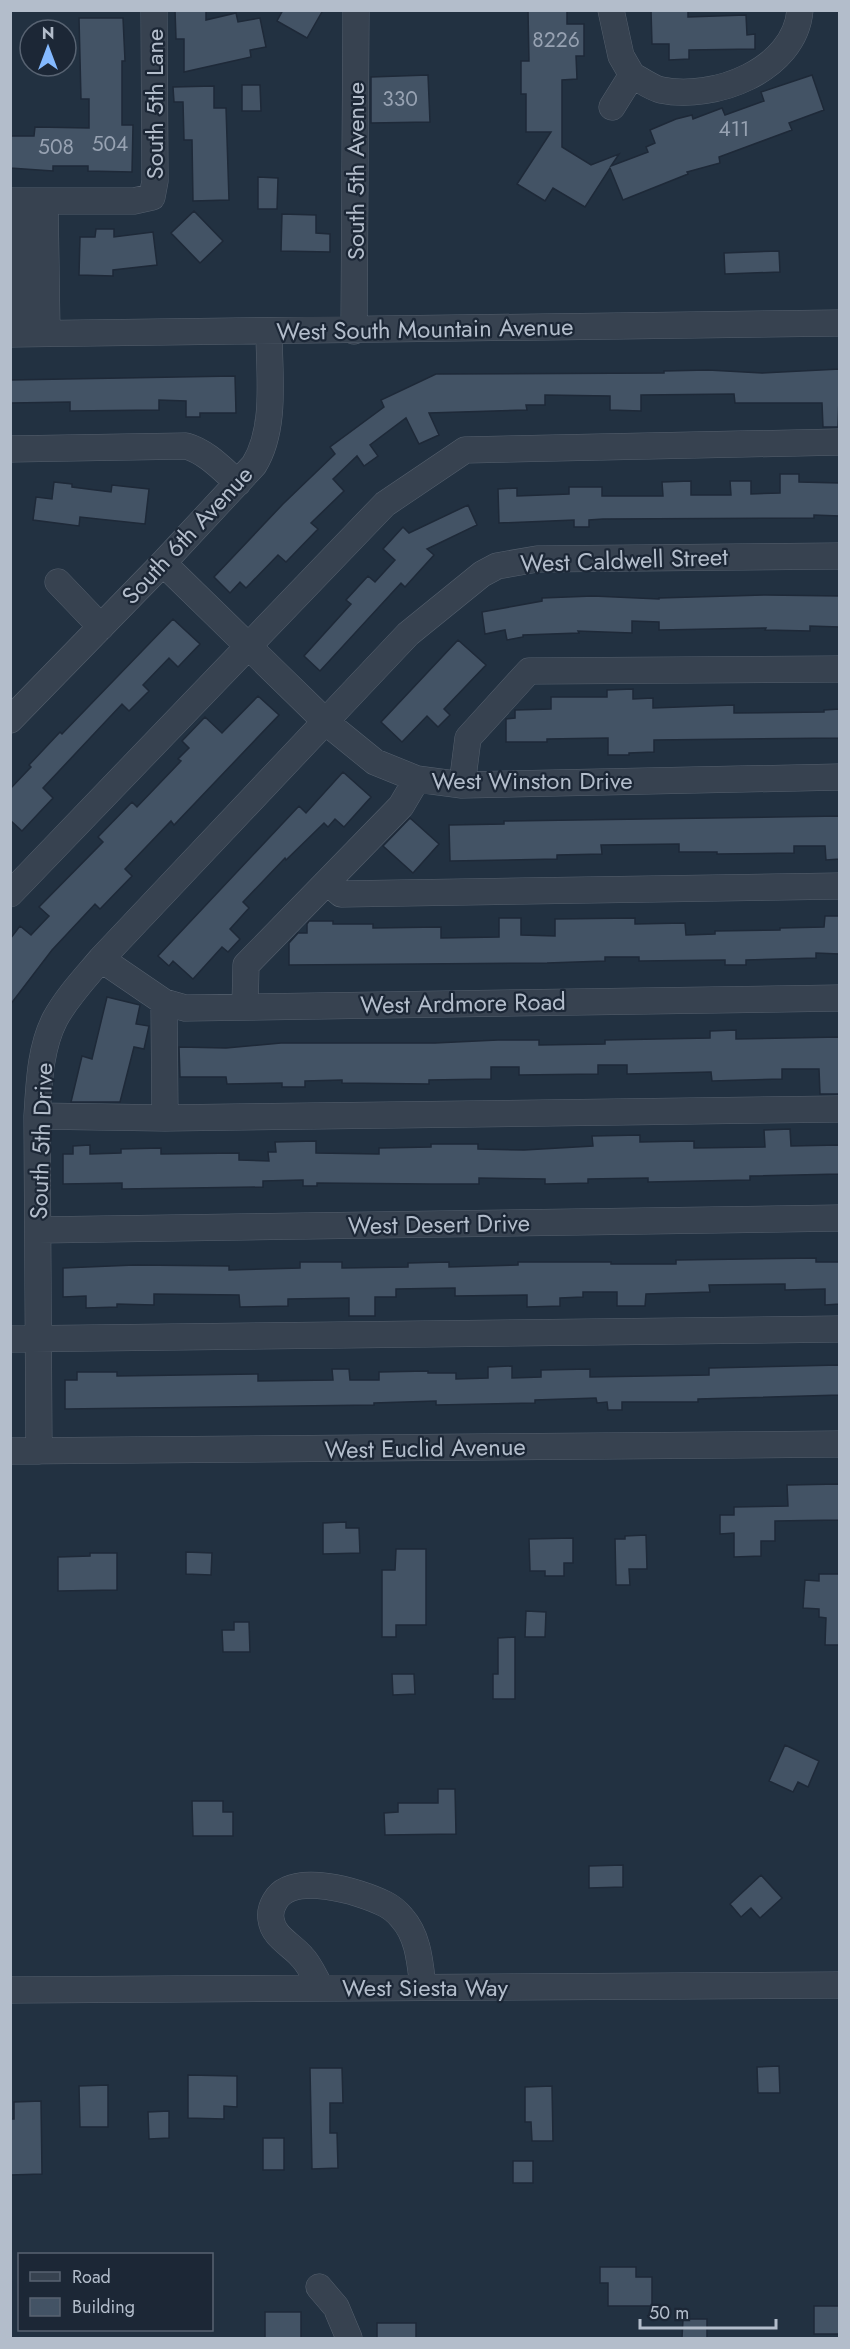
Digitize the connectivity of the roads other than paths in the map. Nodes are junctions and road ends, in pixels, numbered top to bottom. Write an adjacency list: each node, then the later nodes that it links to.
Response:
1 (154, 10): 7 (street, South 5th Lane)
2 (356, 10): 10 (street, South 5th Avenue)
3 (611, 10): 5 (street)
4 (800, 10): 5 (street)
5 (632, 75): 6 (street)
6 (612, 107)
7 (26, 201): 11 (street)
8 (840, 322): 10 (street, West South Mountain Avenue)
9 (269, 331): 10 (street, West South Mountain Avenue); 11 (street, West South Mountain Avenue); 14 (street, South 6th Avenue)
10 (354, 331)
11 (27, 334)
12 (840, 442): 19 (street)
13 (10, 449): 14 (street)
14 (238, 483): 16 (street, South 6th Avenue)
15 (840, 556): 22 (street, West Caldwell Street)
16 (163, 563): 18 (street, South 6th Avenue); 19 (street, West Winston Drive)
17 (58, 582): 18 (street, South 6th Avenue)
18 (101, 627): 21 (street, South 6th Avenue)
19 (247, 647): 22 (street, West Winston Drive); 28 (street)
20 (840, 669): 25 (street)
21 (10, 720)
22 (327, 723): 24 (street, West Winston Drive); 29 (street, South 5th Drive)
23 (840, 777): 25 (street, West Winston Drive)
24 (417, 779): 25 (street, West Winston Drive); 26 (street)
25 (462, 785)
26 (327, 882): 27 (street); 32 (street)
27 (840, 886)
28 (10, 894)
29 (102, 959): 31 (street, West Ardmore Road); 34 (street, South 5th Drive)
30 (840, 998): 32 (street, West Ardmore Road)
31 (164, 1002): 32 (street, West Ardmore Road); 35 (street)
32 (245, 1007)
33 (840, 1109): 35 (street)
34 (37, 1116): 35 (street); 37 (street, South 5th Drive)
35 (165, 1118)
36 (840, 1218): 37 (street, West Desert Drive)
37 (38, 1230): 40 (street, South 5th Drive)
38 (840, 1329): 40 (street)
39 (10, 1339): 40 (street)
40 (39, 1339): 43 (street, South 5th Drive)
41 (840, 1444): 43 (street, West Euclid Avenue)
42 (10, 1451): 43 (street, West Euclid Avenue)
43 (39, 1451)
44 (840, 1984): 45 (street, West Siesta Way)
45 (423, 1987): 46 (street, West Siesta Way); 46 (street)
46 (321, 1988): 47 (street, West Siesta Way)
47 (10, 1990)
48 (319, 2287): 49 (street)
49 (349, 2338)

